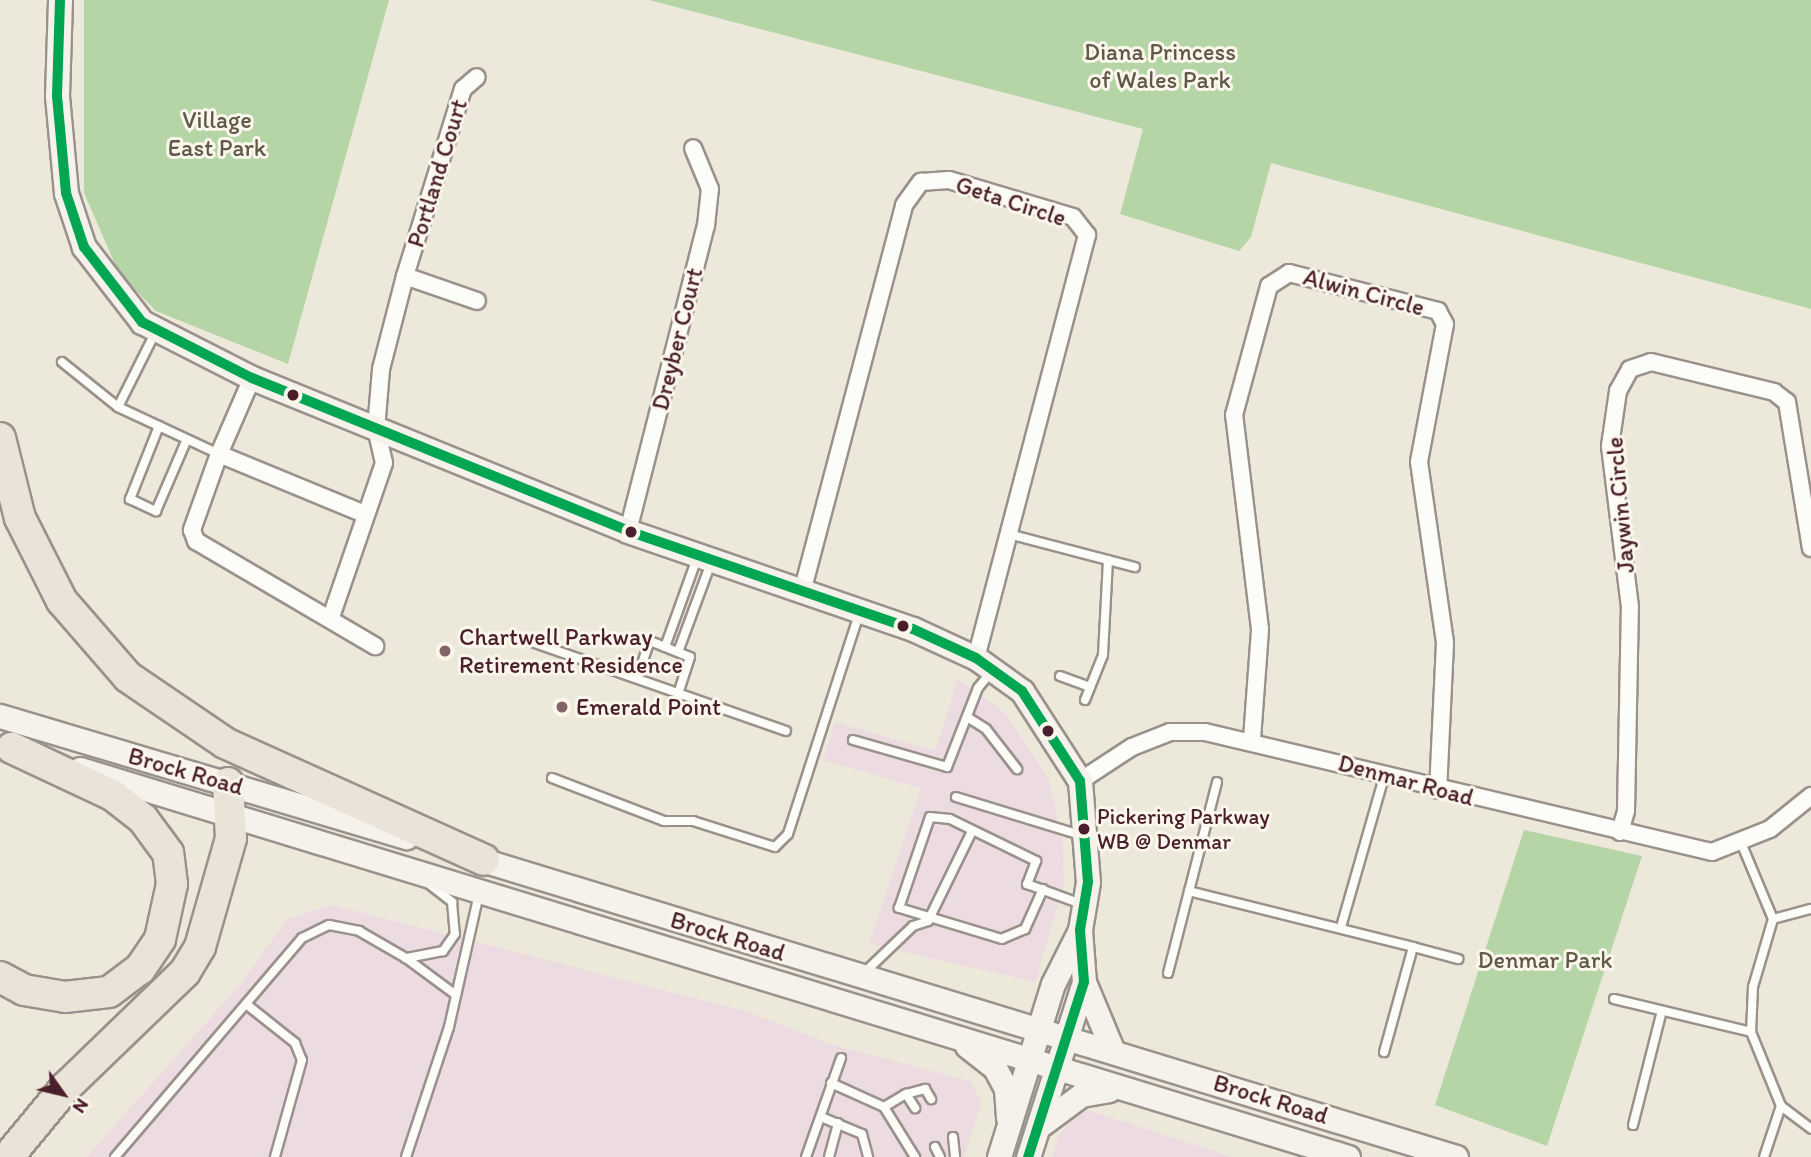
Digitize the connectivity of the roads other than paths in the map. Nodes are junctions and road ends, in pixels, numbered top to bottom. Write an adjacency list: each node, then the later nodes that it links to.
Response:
1 (60, 0): 6 (main road)
2 (477, 77): 4 (street, Portland Court)
3 (693, 148): 16 (street, Dreyber Court)
4 (405, 276): 5 (street, Portland Court); 11 (street, Portland Court)
5 (477, 301)
6 (156, 331): 8 (main road); 9 (lane)
7 (62, 362): 9 (lane)
8 (252, 378): 11 (main road); 14 (street)
9 (118, 407): 10 (lane)
10 (159, 426): 13 (lane); 13 (lane)
11 (376, 429): 15 (street, Portland Court); 16 (main road)
12 (0, 438): 54 (highway)
13 (187, 439): 14 (lane)
14 (219, 454): 15 (street); 24 (street)
15 (362, 513): 24 (street, Portland Court)
16 (628, 531): 19 (main road)
17 (1012, 536): 20 (lane); 22 (street, Geta Circle); 29 (street, Geta Circle)
18 (1811, 548): 51 (street, Jaywin Circle)
19 (705, 558): 22 (main road); 27 (lane); 28 (lane)
20 (1108, 560): 21 (lane); 32 (lane)
21 (1135, 567)
22 (802, 592): 23 (main road)
23 (860, 611): 29 (main road); 42 (lane)
24 (331, 617): 26 (street)
25 (532, 642): 31 (lane)
26 (375, 646)
27 (664, 647): 28 (lane); 31 (lane)
28 (678, 652): 33 (lane)
29 (984, 664): 35 (lane); 43 (main road)
30 (1060, 676): 32 (lane)
31 (637, 678): 33 (lane)
32 (1090, 687): 34 (lane)
33 (678, 692): 36 (lane)
34 (1084, 701)
35 (967, 717): 39 (lane); 40 (lane)
36 (786, 731)
37 (7, 733): 45 (main road, Brock Road); 49 (main road, Brock Road); 70 (highway)
38 (1252, 739): 41 (street, Denmar Road); 43 (street, Denmar Road); 46 (street, Alwin Circle)
39 (853, 740)
40 (1017, 769)
41 (1385, 774): 46 (street, Denmar Road); 63 (lane)
42 (552, 778)
43 (1080, 781): 52 (main road)
44 (1217, 782): 58 (lane)
45 (228, 783): 49 (highway); 54 (main road, Brock Road)
46 (1438, 789): 51 (street, Denmar Road)
47 (1811, 796): 53 (street, Denmar Road)
48 (956, 797): 52 (lane)
49 (231, 813): 55 (main road, Brock Road); 100 (highway)
50 (972, 831): 56 (lane); 62 (lane); 62 (lane)
51 (1620, 832): 53 (street, Denmar Road)
52 (1087, 837): 59 (main road)
53 (1742, 845): 61 (lane)
54 (484, 860): 69 (main road, Brock Road)
55 (422, 875): 57 (main road, Brock Road); 66 (lane)
56 (1042, 889): 59 (lane); 62 (lane)
57 (480, 891): 72 (lane); 78 (main road, Brock Road)
58 (1189, 891): 63 (lane); 68 (lane)
59 (1084, 905): 64 (main road)
60 (1811, 909): 61 (lane)
61 (1773, 919): 77 (lane)
62 (928, 920): 69 (lane)
63 (1341, 927): 65 (lane)
64 (1075, 939): 71 (main road); 76 (main road)
65 (1413, 947): 67 (lane); 80 (lane)
66 (406, 958): 72 (lane); 74 (lane)
67 (1458, 959)
68 (1168, 972)
69 (859, 976): 76 (main road, Brock Road)
70 (0, 977)
71 (1084, 982): 76 (main road); 79 (main road)
72 (456, 995): 103 (lane)
73 (1615, 999): 75 (lane)
74 (246, 1004): 101 (lane); 102 (lane)
75 (1661, 1014): 77 (lane); 93 (lane)
76 (1055, 1030): 79 (main road, Brock Road); 82 (main road); 83 (main road)
77 (1751, 1032): 88 (lane)
78 (960, 1040): 82 (main road, Brock Road); 96 (main road)
79 (1112, 1049): 99 (main road, Brock Road)
80 (1384, 1052)
81 (841, 1058): 84 (lane)
82 (1029, 1059): 83 (main road, Brock Road); 96 (main road)
83 (1058, 1070): 85 (main road, Brock Road); 94 (main road)
84 (831, 1083): 89 (lane); 91 (lane)
85 (1114, 1090): 94 (main road); 112 (main road, Brock Road)
86 (906, 1094): 87 (lane); 89 (lane); 90 (lane)
87 (931, 1099)
88 (1781, 1106): 95 (lane); 114 (lane)
89 (884, 1107): 107 (lane)
90 (915, 1108)
91 (821, 1117): 92 (lane); 104 (lane)
92 (838, 1123): 105 (lane); 106 (lane)
93 (1633, 1125)
94 (1038, 1129): 111 (main road)
95 (1811, 1129)
96 (1009, 1135): 110 (main road)
97 (953, 1137): 109 (lane)
98 (935, 1147): 108 (lane)
99 (1404, 1149): 113 (main road, Brock Road)
100 (8, 1157)
101 (115, 1157)
102 (275, 1157)
103 (406, 1157)
104 (806, 1157)
105 (829, 1157)
106 (868, 1157)
107 (915, 1157)
108 (940, 1157)
109 (955, 1157)
110 (999, 1157)
111 (1028, 1157)
112 (1348, 1157)
113 (1456, 1157)
114 (1764, 1157)

